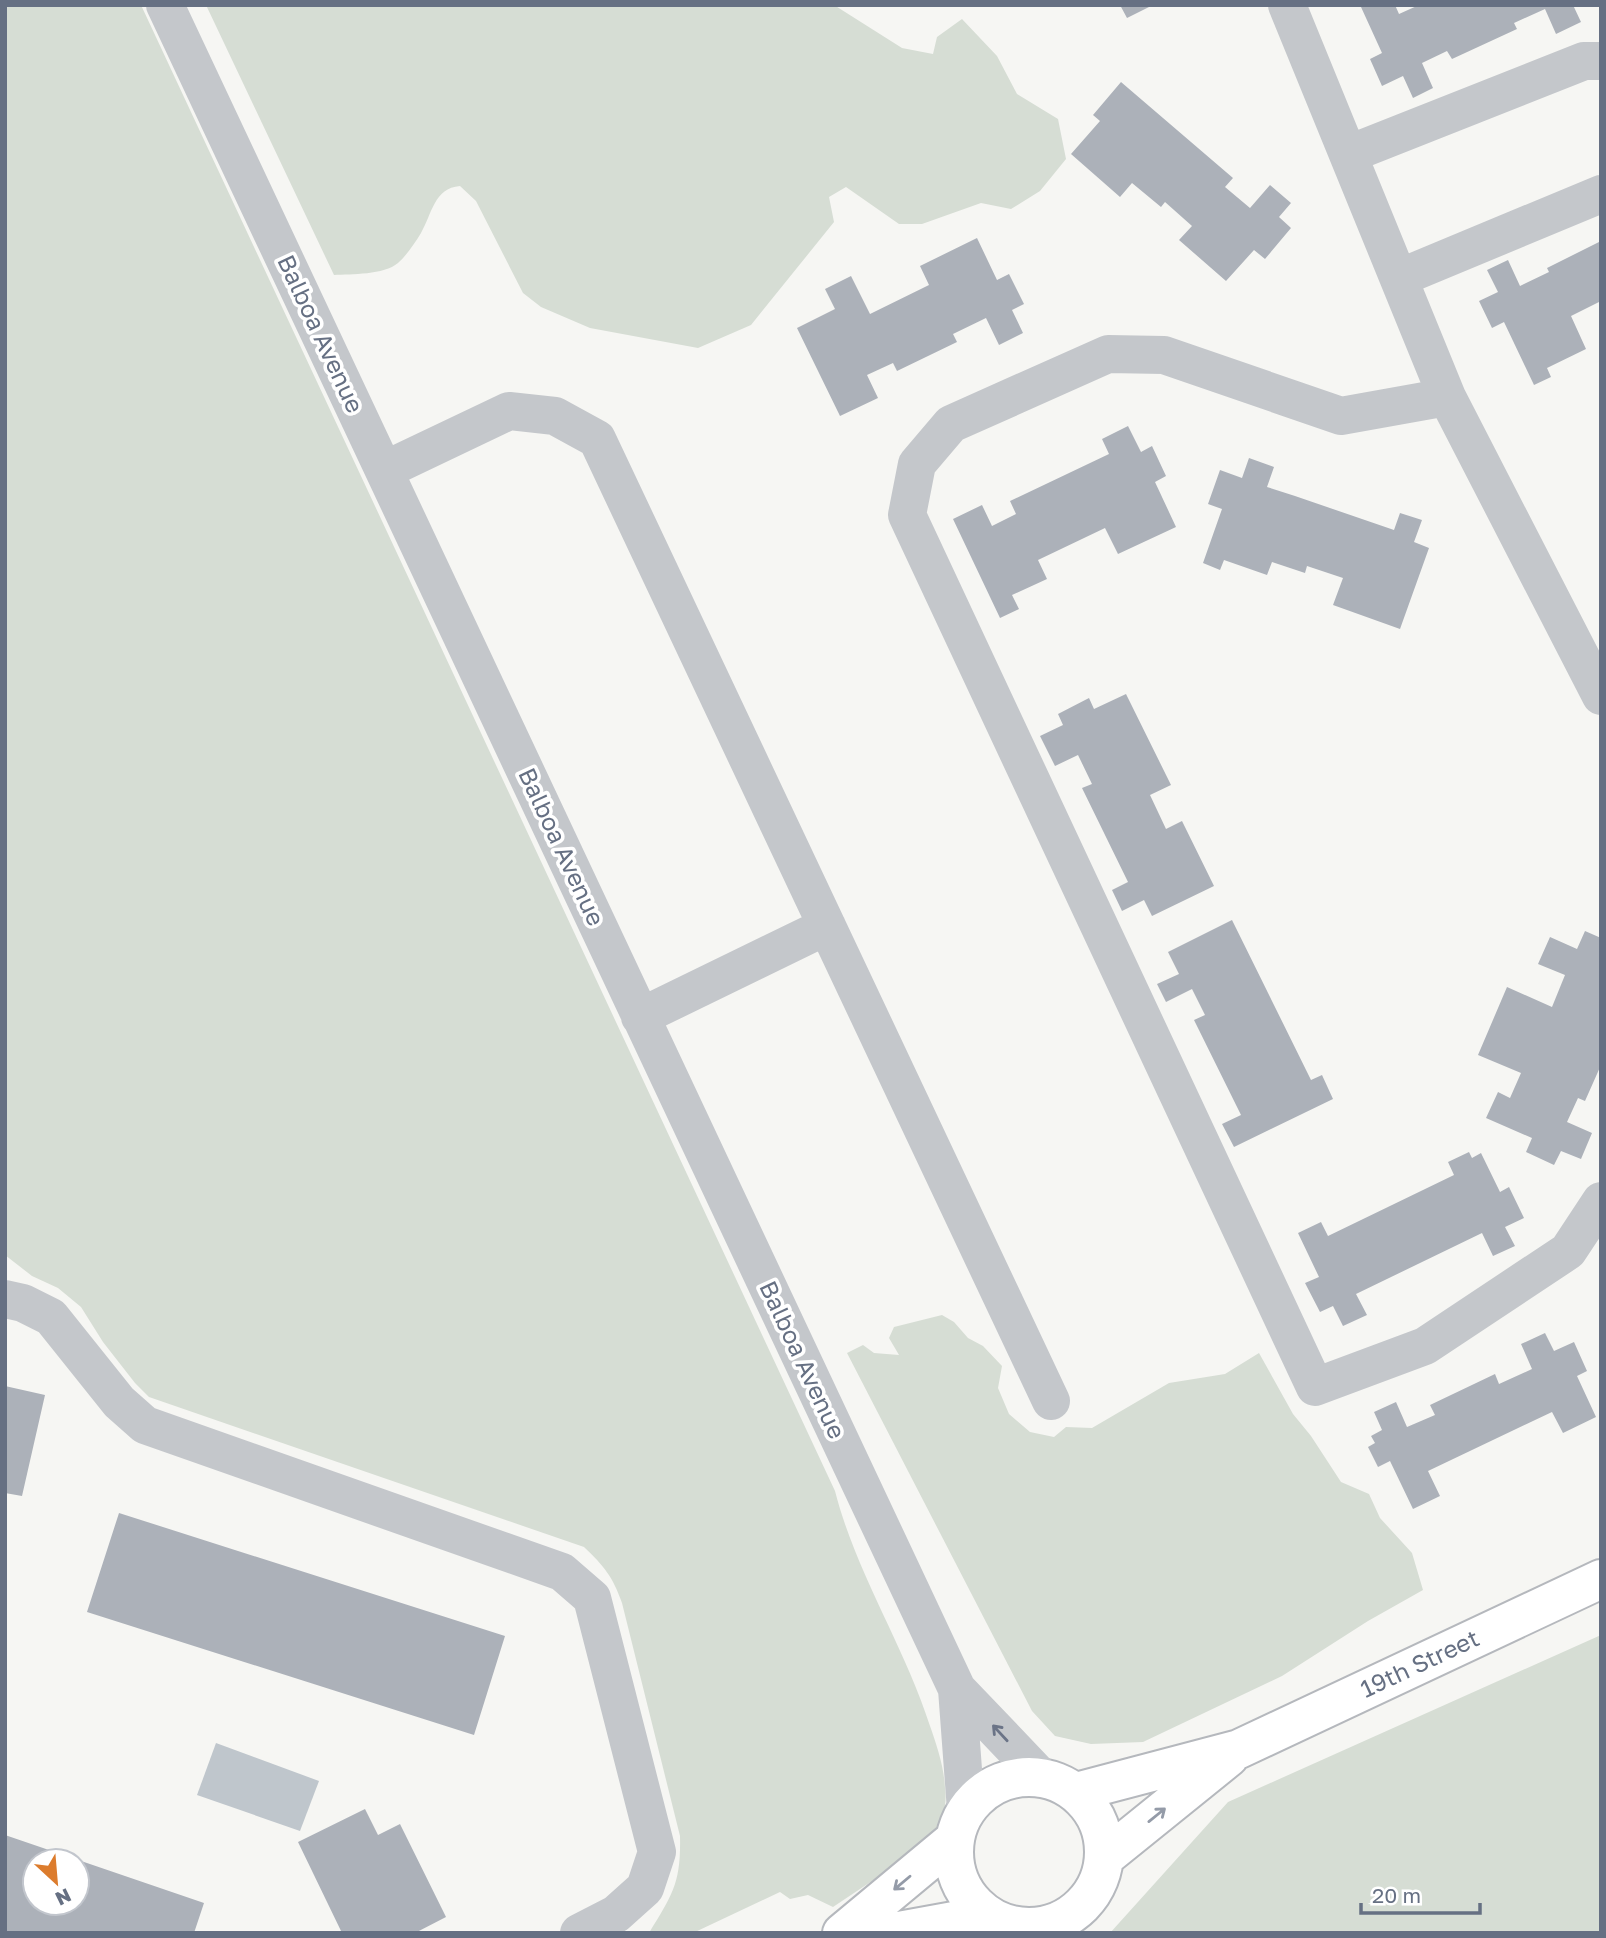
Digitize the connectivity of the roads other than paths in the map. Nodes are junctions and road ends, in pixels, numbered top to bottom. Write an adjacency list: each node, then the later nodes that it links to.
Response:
1 (165, 5): 8 (street, Balboa Avenue)
2 (1287, 5): 4 (street)
3 (1601, 61): 4 (street)
4 (1349, 154): 6 (street)
5 (1601, 194): 6 (street)
6 (1399, 278): 7 (street)
7 (1447, 397): 9 (street); 12 (street)
8 (385, 470): 10 (street); 11 (street, Balboa Avenue)
9 (1601, 696)
10 (827, 926): 11 (street); 14 (street)
11 (640, 1017): 16 (street, Balboa Avenue)
12 (1601, 1201)
13 (5, 1299): 22 (street)
14 (1051, 1401)
15 (1601, 1579): 17 (main road, 19th Street)
16 (957, 1689): 18 (street, Balboa Avenue, one-way to 16); 19 (street, Balboa Avenue)
17 (1239, 1749): 18 (main road, 19th Street); 20 (main road, 19th Street, one-way to 17)
18 (1059, 1785): 19 (main road); 20 (main road)
19 (961, 1824): 21 (main road); 23 (main road, one-way to 23)
20 (1104, 1858): 21 (main road)
21 (987, 1914): 24 (main road)
22 (579, 1933)
23 (842, 1933)
24 (888, 1933)

